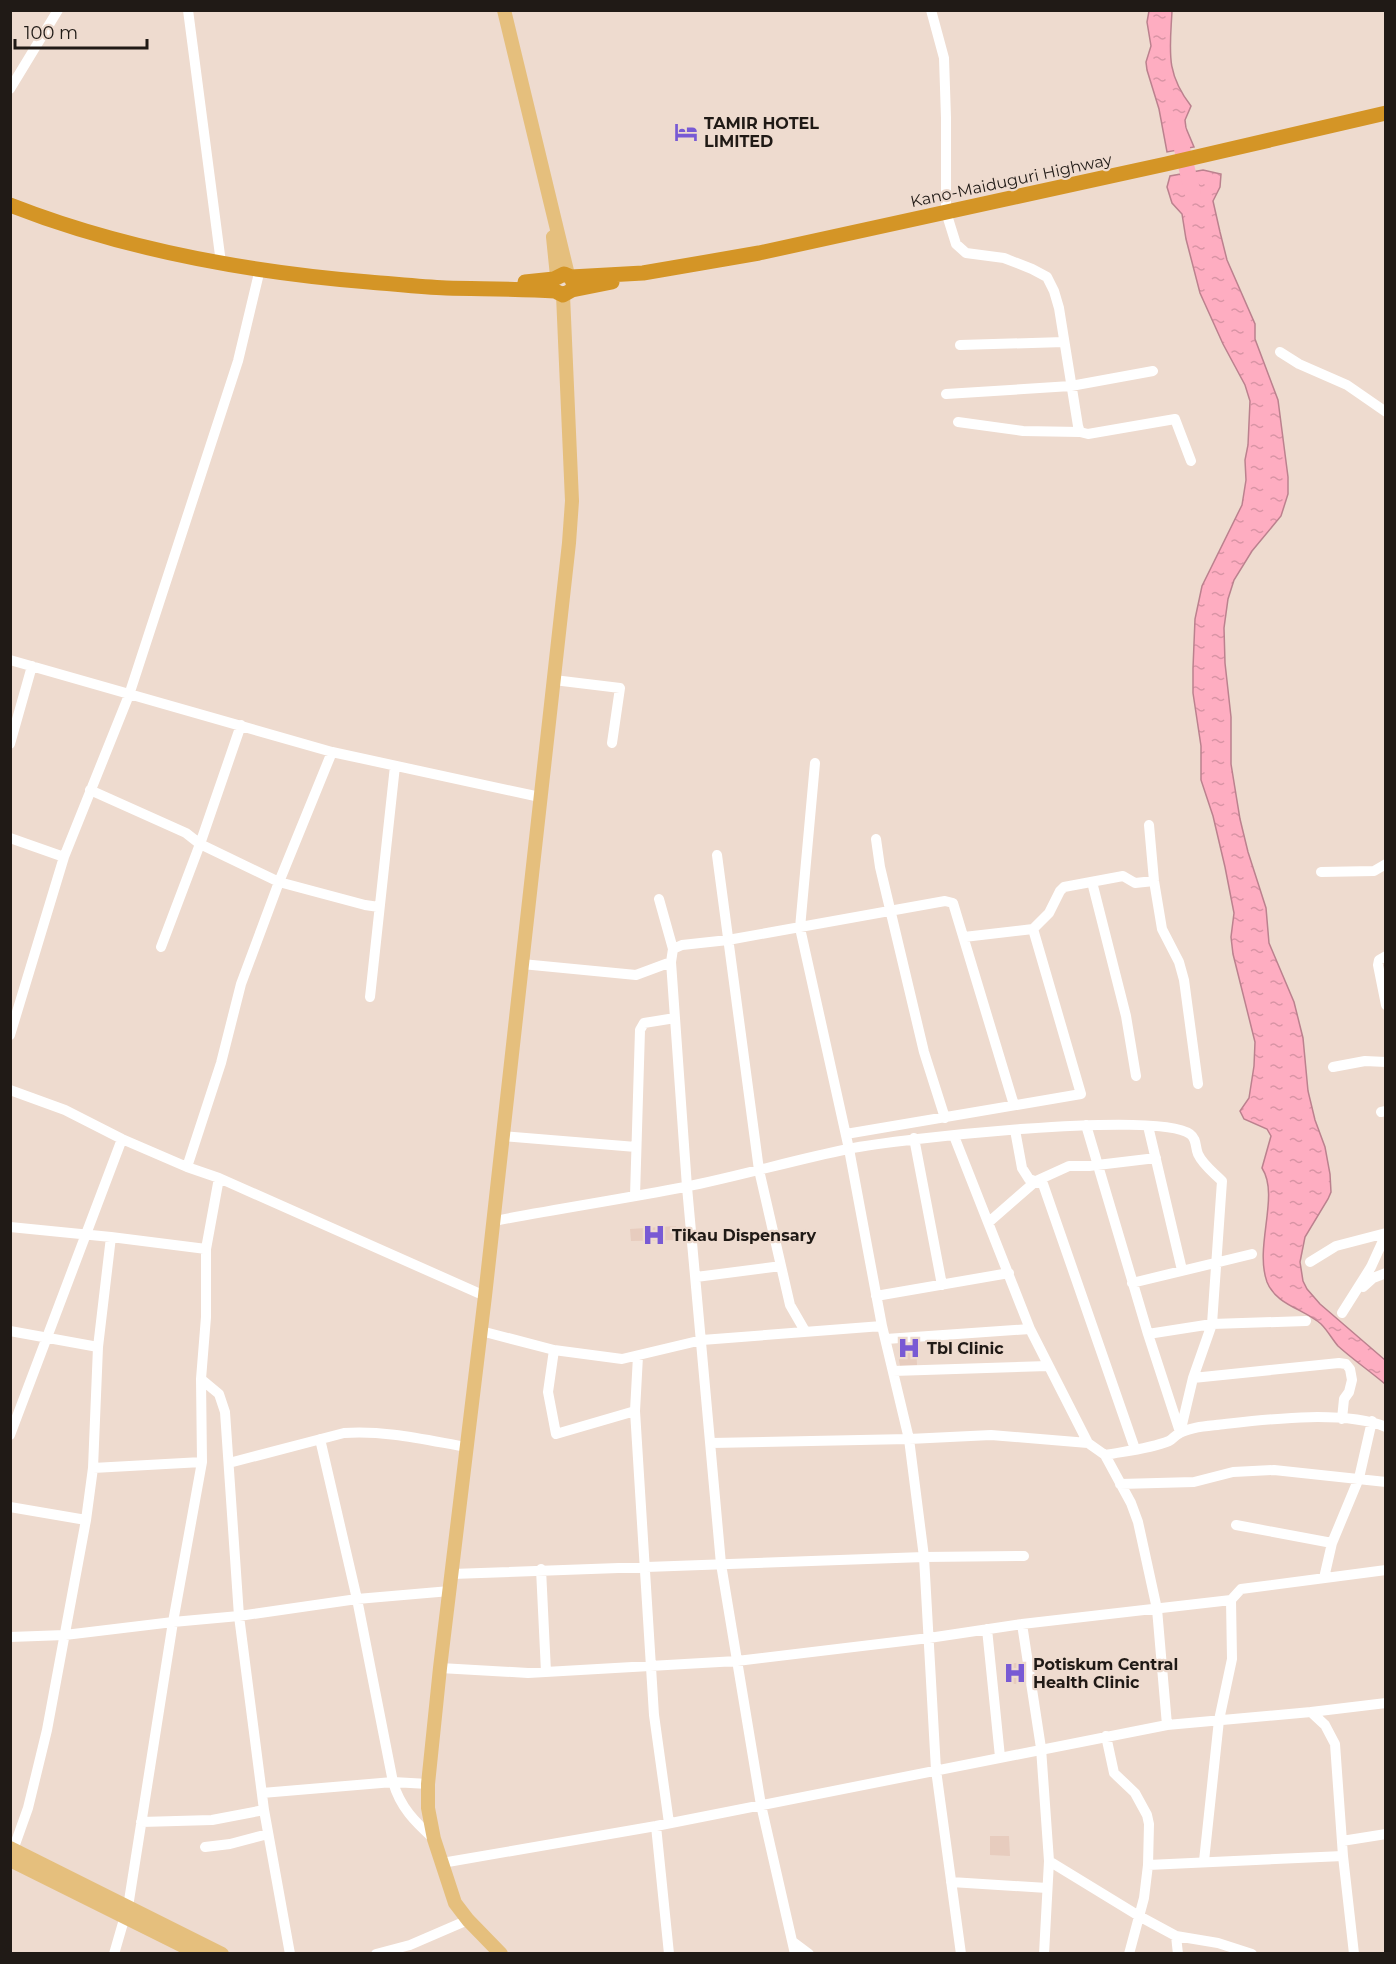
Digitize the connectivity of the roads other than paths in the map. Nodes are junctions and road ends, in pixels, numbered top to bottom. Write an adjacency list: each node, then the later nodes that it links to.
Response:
1 (57, 10): 5 (street)
2 (188, 10): 9 (street)
3 (931, 10): 8 (street)
4 (507, 11): 11 (main road)
5 (10, 88)
6 (1385, 117): 8 (highway, Kano-Maiduguri Highway)
7 (10, 205): 9 (highway, Kano-Maiduguri Highway)
8 (946, 212): 11 (highway, Kano-Maiduguri Highway); 12 (street)
9 (221, 263): 10 (highway, Kano-Maiduguri Highway)
10 (260, 270): 11 (highway, Kano-Maiduguri Highway); 25 (street)
11 (563, 283): 24 (main road)
12 (1064, 342): 13 (street); 16 (street)
13 (960, 345)
14 (1280, 352): 18 (street)
15 (1152, 371): 16 (street)
16 (1071, 387): 17 (street); 20 (street)
17 (946, 394)
18 (1386, 412)
19 (958, 422): 20 (street)
20 (1080, 432): 21 (street)
21 (1191, 461)
22 (10, 660): 23 (street)
23 (32, 666): 25 (street); 28 (street)
24 (554, 680): 27 (street); 33 (main road)
25 (129, 695): 26 (street); 32 (street)
26 (241, 725): 29 (street); 37 (street)
27 (612, 743)
28 (10, 744)
29 (332, 752): 31 (street); 43 (street)
30 (815, 763): 48 (street)
31 (395, 766): 33 (street); 46 (street)
32 (90, 790): 37 (street); 39 (street)
33 (540, 797): 56 (main road)
34 (1149, 825): 42 (street)
35 (10, 838): 39 (street)
36 (876, 839): 47 (street)
37 (200, 844): 43 (street); 52 (street)
38 (717, 855): 51 (street)
39 (64, 856): 60 (street)
40 (1386, 864): 41 (street)
41 (1321, 872)
42 (1154, 881): 44 (street); 64 (street)
43 (279, 882): 46 (street); 80 (street)
44 (1092, 882): 49 (street); 63 (street)
45 (659, 899): 53 (street)
46 (379, 907): 57 (street)
47 (890, 912): 48 (street); 50 (street); 67 (street)
48 (800, 928): 51 (street); 71 (street)
49 (1033, 929): 50 (street); 66 (street)
50 (964, 937): 66 (street)
51 (728, 940): 53 (street); 81 (street)
52 (161, 946)
53 (673, 949): 55 (street)
54 (1386, 956): 58 (street)
55 (671, 962): 56 (street); 59 (street)
56 (522, 963): 72 (main road)
57 (370, 997)
58 (1386, 1005)
59 (675, 1018): 76 (street); 84 (street)
60 (10, 1035)
61 (1384, 1065): 62 (street)
62 (1333, 1067)
63 (1136, 1076)
64 (1198, 1084)
65 (10, 1090): 75 (street)
66 (1014, 1105): 67 (street)
67 (945, 1118): 71 (street)
68 (1086, 1125): 69 (street); 70 (street); 79 (street)
69 (1148, 1126): 78 (street); 94 (street)
70 (1015, 1130): 73 (street); 83 (street)
71 (846, 1134): 77 (street)
72 (503, 1136): 76 (street); 86 (main road)
73 (954, 1136): 74 (street); 87 (street)
74 (914, 1138): 77 (street); 102 (street)
75 (123, 1139): 80 (street); 90 (street)
76 (636, 1147): 85 (street)
77 (849, 1149): 81 (street); 105 (street)
78 (1156, 1158): 79 (street); 97 (street)
79 (1097, 1164): 83 (street); 101 (street)
80 (187, 1167): 82 (street)
81 (759, 1170): 84 (street); 96 (street)
82 (219, 1178): 92 (street); 104 (street)
83 (1036, 1181): 87 (street); 136 (street)
84 (687, 1186): 85 (street); 100 (street)
85 (636, 1196): 86 (street)
86 (494, 1221): 104 (main road)
87 (989, 1222): 98 (street)
88 (10, 1227): 90 (street)
89 (1386, 1234): 95 (street); 103 (street)
90 (87, 1235): 91 (street); 115 (street)
91 (111, 1237): 92 (street); 118 (street)
92 (206, 1249): 123 (street)
93 (1252, 1254): 94 (street)
94 (1215, 1262): 97 (street); 108 (street)
95 (1311, 1262)
96 (781, 1266): 100 (street); 113 (street)
97 (1182, 1270): 101 (street)
98 (1009, 1273): 102 (street); 110 (street)
99 (1386, 1273): 103 (street)
100 (696, 1277): 117 (street)
101 (1132, 1283): 114 (street)
102 (942, 1285): 105 (street)
103 (1355, 1294): 106 (street)
104 (486, 1296): 112 (main road)
105 (876, 1296): 109 (street)
106 (1342, 1313)
107 (1306, 1321): 108 (street)
108 (1212, 1324): 114 (street); 124 (street)
109 (882, 1326): 113 (street); 116 (street)
110 (1030, 1329): 116 (street); 121 (street)
111 (10, 1331): 115 (street)
112 (481, 1331): 119 (street); 135 (main road)
113 (805, 1331): 117 (street)
114 (1148, 1334): 129 (street)
115 (49, 1338): 118 (street); 130 (street)
116 (886, 1339): 122 (street)
117 (702, 1340): 120 (street); 133 (street)
118 (98, 1347): 140 (street)
119 (554, 1350): 120 (street); 125 (street)
120 (638, 1356): 125 (street)
121 (1048, 1366): 122 (street); 134 (street)
122 (893, 1371): 132 (street)
123 (201, 1378): 138 (street); 139 (street)
124 (1193, 1378): 126 (street); 129 (street)
125 (635, 1411): 151 (street)
126 (1342, 1419): 127 (street); 129 (street)
127 (1372, 1421): 128 (street); 141 (street)
128 (1386, 1427)
129 (1180, 1432): 136 (street)
130 (10, 1435)
131 (320, 1439): 135 (street); 139 (street); 157 (street)
132 (909, 1439): 133 (street); 134 (street); 149 (street)
133 (711, 1443): 150 (street)
134 (1088, 1443): 137 (street)
135 (467, 1447): 154 (main road)
136 (1135, 1449): 137 (street)
137 (1106, 1455): 143 (street)
138 (202, 1462): 140 (street); 161 (street)
139 (229, 1463): 160 (street)
140 (93, 1468): 145 (street)
141 (1359, 1478): 142 (street); 143 (street); 147 (street)
142 (1386, 1482)
143 (1120, 1484): 159 (street)
144 (10, 1507): 145 (street)
145 (86, 1520): 164 (street)
146 (1236, 1526): 147 (street)
147 (1332, 1543): 155 (street)
148 (1024, 1556): 149 (street)
149 (924, 1557): 150 (street); 166 (street)
150 (721, 1564): 151 (street); 167 (street)
151 (645, 1566): 152 (street); 168 (street)
152 (541, 1569): 154 (street); 170 (street)
153 (1386, 1570): 155 (street)
154 (452, 1574): 156 (main road)
155 (1324, 1578): 158 (street)
156 (450, 1591): 157 (street); 169 (main road)
157 (357, 1599): 160 (street); 179 (street)
158 (1231, 1600): 159 (street); 173 (street)
159 (1157, 1609): 162 (street); 174 (street)
160 (239, 1616): 161 (street); 181 (street)
161 (173, 1622): 164 (street); 184 (street)
162 (1022, 1624): 163 (street); 176 (street)
163 (987, 1629): 166 (street); 177 (street)
164 (65, 1635): 165 (street); 192 (street)
165 (10, 1637)
166 (929, 1638): 167 (street); 178 (street)
167 (736, 1661): 168 (street); 182 (street)
168 (652, 1667): 170 (street); 185 (street)
169 (440, 1668): 170 (street); 180 (main road)
170 (546, 1672)
171 (1386, 1703): 172 (street)
172 (1311, 1712): 173 (street); 190 (street)
173 (1219, 1720): 174 (street); 195 (street)
174 (1167, 1725): 175 (street)
175 (1106, 1736): 176 (street); 197 (street)
176 (1041, 1748): 177 (street); 194 (street)
177 (1000, 1757): 178 (street)
178 (936, 1770): 182 (street); 198 (street)
179 (393, 1782): 180 (street); 181 (street); 189 (street)
180 (428, 1784): 189 (main road)
181 (262, 1793): 183 (street)
182 (761, 1805): 185 (street); 204 (street)
183 (264, 1810): 184 (street); 187 (street)
184 (141, 1822): 200 (street)
185 (669, 1823): 186 (street)
186 (656, 1826): 196 (street); 211 (street)
187 (268, 1834): 191 (street); 208 (street)
188 (1386, 1834): 190 (street)
189 (434, 1839): 196 (main road)
190 (1342, 1841): 193 (street)
191 (205, 1847)
192 (11, 1853): 200 (main road)
193 (1343, 1856): 195 (street); 218 (street)
194 (1049, 1861): 199 (street); 201 (street)
195 (1204, 1861): 197 (street)
196 (442, 1863): 202 (main road)
197 (1148, 1865): 201 (street)
198 (951, 1882): 199 (street); 213 (street)
199 (1047, 1888): 214 (street)
200 (126, 1911): 205 (street); 206 (main road); 207 (main road)
201 (1139, 1916): 203 (street); 215 (street)
202 (468, 1920): 209 (street); 210 (main road)
203 (1176, 1936): 216 (street); 217 (street)
204 (794, 1948): 212 (street)
205 (114, 1953)
206 (199, 1953)
207 (222, 1953)
208 (290, 1953)
209 (376, 1953)
210 (501, 1953)
211 (669, 1953)
212 (809, 1953)
213 (961, 1953)
214 (1044, 1953)
215 (1129, 1953)
216 (1178, 1953)
217 (1252, 1953)
218 (1354, 1953)

